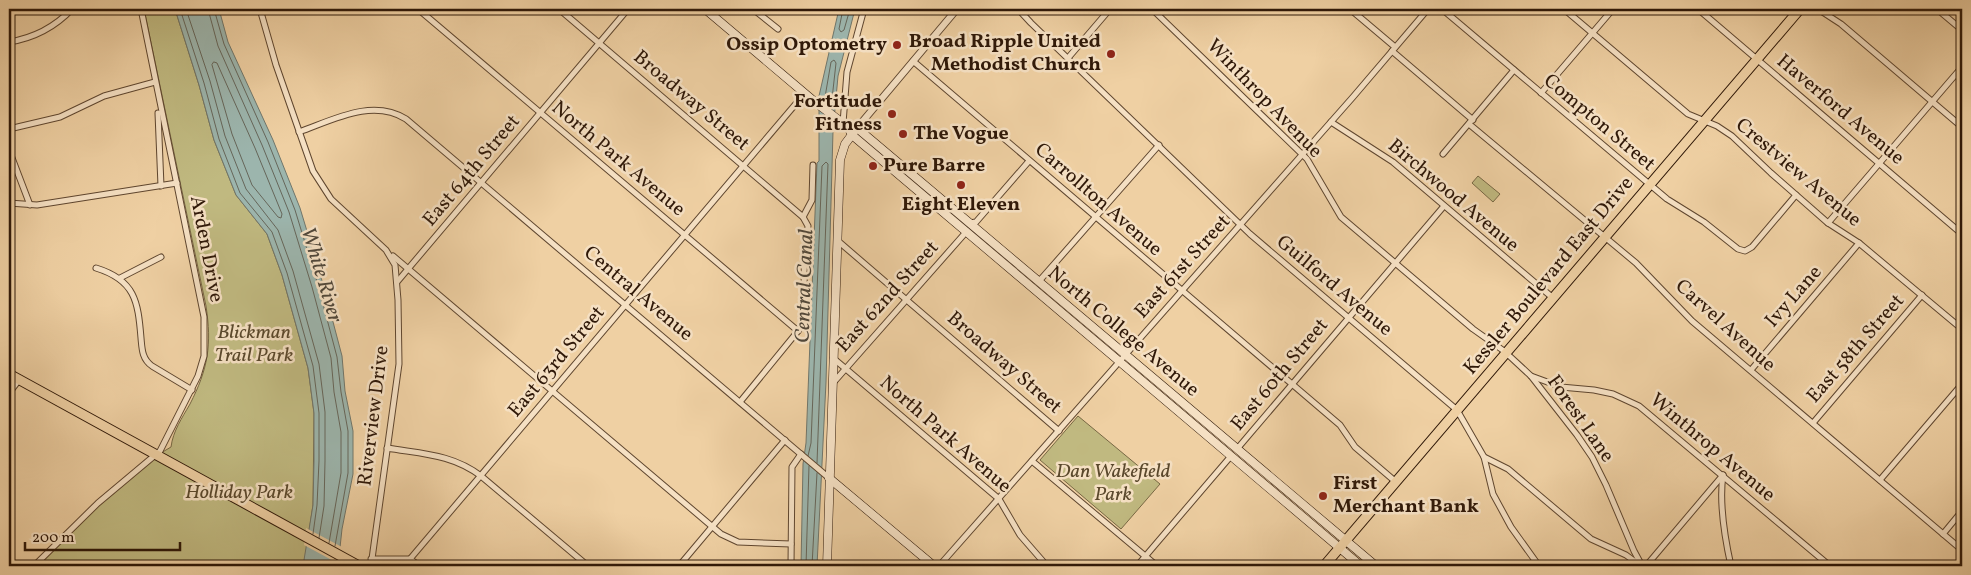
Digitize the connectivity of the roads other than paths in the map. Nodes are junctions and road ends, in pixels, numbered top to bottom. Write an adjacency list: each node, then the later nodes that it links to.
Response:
1 (72, 9): 26 (street)
2 (140, 9): 34 (street, Arden Drive)
3 (260, 9): 47 (street, Riverview Drive)
4 (418, 9): 39 (street, North Park Avenue)
5 (559, 9): 27 (street, Broadway Street)
6 (628, 9): 27 (street, East 64th Street)
7 (704, 9): 35 (main road, North College Avenue)
8 (753, 9): 23 (street)
9 (864, 9): 43 (street)
10 (956, 9): 31 (street)
11 (1018, 9): 29 (street, Guilford Avenue)
12 (1110, 9): 29 (street)
13 (1152, 9): 51 (street, Winthrop Avenue)
14 (1350, 9): 28 (street, Carvel Avenue)
15 (1428, 9): 28 (street, East 61st Street)
16 (1442, 9): 33 (street, Compton Street)
17 (1564, 9): 25 (street, Crestview Avenue)
18 (1613, 9): 25 (street)
19 (1698, 9): 30 (street, Haverford Avenue)
20 (1800, 9): 30 (main road, Kessler Boulevard East Drive)
21 (1818, 9): 38 (street)
22 (1937, 9): 24 (street)
23 (778, 29)
24 (1962, 30)
25 (1592, 32): 36 (street); 40 (street, Crestview Avenue)
26 (9, 42)
27 (600, 43): 39 (street, East 64th Street); 55 (street, Broadway Street)
28 (1394, 49): 41 (street, East 61st Street); 42 (street, Carvel Avenue)
29 (1068, 58): 49 (street, Guilford Avenue)
30 (1757, 59): 40 (main road, Kessler Boulevard East Drive); 54 (street, Haverford Avenue)
31 (913, 61): 45 (street); 53 (street, Carrollton Avenue)
32 (1962, 67): 38 (street)
33 (1514, 70): 36 (street, Compton Street); 42 (street)
34 (155, 82): 37 (street, Arden Drive); 46 (street)
35 (805, 93): 43 (main road, North College Avenue); 55 (street, East 63rd Street)
36 (1541, 93): 59 (street, Compton Street)
37 (158, 100): 57 (street, Arden Drive); 60 (street, Arden Drive)
38 (1932, 102): 44 (street); 54 (street)
39 (541, 113): 58 (street, East 64th Street); 72 (street, North Park Avenue)
40 (1704, 121): 59 (main road, Kessler Boulevard East Drive); 61 (street, Crestview Avenue)
41 (1331, 122): 51 (street, East 61st Street); 64 (street, Birchwood Avenue)
42 (1471, 122): 52 (street); 73 (street, Carvel Avenue)
43 (844, 124): 45 (main road); 48 (main road, North College Avenue)
44 (1962, 127)
45 (857, 128): 48 (main road); 68 (main road, North College Avenue)
46 (9, 129)
47 (299, 132): 58 (street, Central Avenue); 76 (street, Riverview Drive)
48 (852, 135): 70 (main road, North College Avenue); 74 (main road)
49 (1159, 145): 66 (street); 69 (street, Guilford Avenue)
50 (9, 150): 63 (street)
51 (1302, 154): 69 (street, East 61st Street); 78 (street, Winthrop Avenue)
52 (1443, 154)
53 (1029, 160): 66 (street, Carrollton Avenue); 68 (street)
54 (1879, 164): 67 (street); 71 (street, Haverford Avenue)
55 (743, 165): 65 (street, Broadway Street); 72 (street, East 63rd Street)
56 (813, 165): 65 (street)
57 (177, 183): 60 (street); 104 (street, Arden Drive)
58 (482, 183): 80 (street, East 64th Street); 88 (street, Central Avenue)
59 (1649, 184): 61 (street, Compton Street); 73 (main road, Kessler Boulevard East Drive)
60 (160, 186): 63 (street)
61 (1796, 195): 67 (street, Crestview Avenue)
62 (9, 203): 63 (street)
63 (30, 205)
64 (1444, 206): 78 (street, East 60th Street); 86 (street, Birchwood Avenue)
65 (803, 217): 91 (street)
66 (1095, 218): 82 (street); 84 (street, Carrollton Avenue)
67 (1828, 223): 75 (street, Crestview Avenue)
68 (973, 224): 82 (main road, North College Avenue)
69 (1241, 225): 84 (street, East 61st Street); 89 (street, Guilford Avenue)
70 (967, 231): 87 (street, East 62nd Street); 95 (main road, North College Avenue)
71 (1962, 234)
72 (684, 235): 88 (street, East 63rd Street); 91 (street, North Park Avenue)
73 (1604, 238): 86 (main road, Kessler Boulevard East Drive); 97 (street, Carvel Avenue)
74 (838, 241): 87 (street, Broadway Street); 94 (main road)
75 (1859, 243): 85 (street, Crestview Avenue); 97 (street, Ivy Lane)
76 (384, 247): 80 (street); 83 (street, Riverview Drive)
77 (161, 257): 81 (street)
78 (1395, 263): 89 (street, East 60th Street); 92 (street, Winthrop Avenue)
79 (96, 268): 81 (street)
80 (408, 270): 83 (street, East 64th Street); 105 (street)
81 (120, 278): 104 (street)
82 (1039, 281): 93 (main road, North College Avenue)
83 (397, 282): 112 (street, Riverview Drive)
84 (1182, 292): 93 (street, East 61st Street); 102 (street, Carrollton Avenue)
85 (1922, 295): 90 (street, Crestview Avenue); 109 (street, East 58th Street)
86 (1552, 298): 92 (main road, Kessler Boulevard East Drive)
87 (907, 300): 96 (street, East 62nd Street); 110 (street, Broadway Street)
88 (626, 305): 105 (street, East 63rd Street); 107 (street, Central Avenue)
89 (1349, 318): 102 (street, East 60th Street); 108 (street, Guilford Avenue)
90 (1962, 329)
91 (798, 331): 107 (street)
92 (1506, 352): 99 (street, Forest Lane); 108 (main road, Kessler Boulevard East Drive)
93 (1126, 355): 95 (street, East 61st Street); 113 (main road, North College Avenue)
94 (833, 358): 96 (street, North Park Avenue); 101 (main road)
95 (1119, 362): 110 (street, East 61st Street); 113 (main road, North College Avenue)
96 (846, 368): 101 (street, East 62nd Street); 123 (street, North Park Avenue)
97 (1751, 370): 109 (street, Carvel Avenue)
98 (9, 374): 100 (main road)
99 (1531, 376): 118 (street, Winthrop Avenue); 151 (street, Forest Lane)
100 (19, 380): 106 (street); 115 (main road)
101 (832, 383): 120 (main road)
102 (1292, 384): 113 (street, East 60th Street); 122 (street, Carrollton Avenue)
103 (1962, 384): 121 (street)
104 (192, 390): 115 (street, Arden Drive)
105 (552, 391): 119 (street, East 63rd Street); 125 (street)
106 (9, 393)
107 (740, 402): 111 (street, Central Avenue)
108 (1457, 410): 116 (street, Guilford Avenue); 122 (main road, Kessler Boulevard East Drive)
109 (1813, 422): 121 (street, Carvel Avenue)
110 (1059, 431): 117 (street, East 61st Street)
111 (785, 440): 114 (street, Central Avenue); 125 (street)
112 (387, 448): 119 (street); 132 (street, Riverview Drive)
113 (1234, 452): 127 (main road, North College Avenue); 129 (main road, North College Avenue); 131 (street, East 60th Street)
114 (802, 454): 120 (street, Central Avenue); 128 (street)
115 (156, 455): 134 (street); 135 (main road)
116 (1484, 457): 150 (street); 151 (street)
117 (1032, 461): 123 (street, East 61st Street); 131 (street)
118 (1723, 475): 151 (street); 152 (street); 153 (street, Winthrop Avenue)
119 (481, 476): 133 (street, East 63rd Street); 138 (street)
120 (830, 478): 141 (main road); 142 (main road, Central Avenue)
121 (1880, 480): 126 (street, Carvel Avenue)
122 (1396, 482): 127 (main road, Kessler Boulevard East Drive)
123 (999, 498): 143 (street, East 61st Street); 144 (street, North Park Avenue)
124 (1962, 511): 126 (street)
125 (712, 527): 128 (street); 139 (street)
126 (1943, 534): 130 (street, Carvel Avenue)
127 (1346, 540): 129 (main road, Kessler Boulevard East Drive); 149 (main road, North College Avenue)
128 (791, 544): 140 (street)
129 (1340, 548): 147 (main road, Kessler Boulevard East Drive); 148 (main road, North College Avenue)
130 (1962, 550)
131 (1145, 556): 145 (street, East 60th Street); 146 (street)
132 (371, 559): 133 (street); 136 (street, Riverview Drive)
133 (410, 560): 137 (street)
134 (34, 566)
135 (359, 566)
136 (371, 566)
137 (420, 566)
138 (588, 566)
139 (679, 566)
140 (791, 566)
141 (827, 566)
142 (934, 566)
143 (939, 566)
144 (1047, 566)
145 (1137, 566)
146 (1156, 566)
147 (1324, 566)
148 (1361, 566)
149 (1376, 566)
150 (1539, 566)
151 (1643, 566)
152 (1731, 566)
153 (1830, 566)

